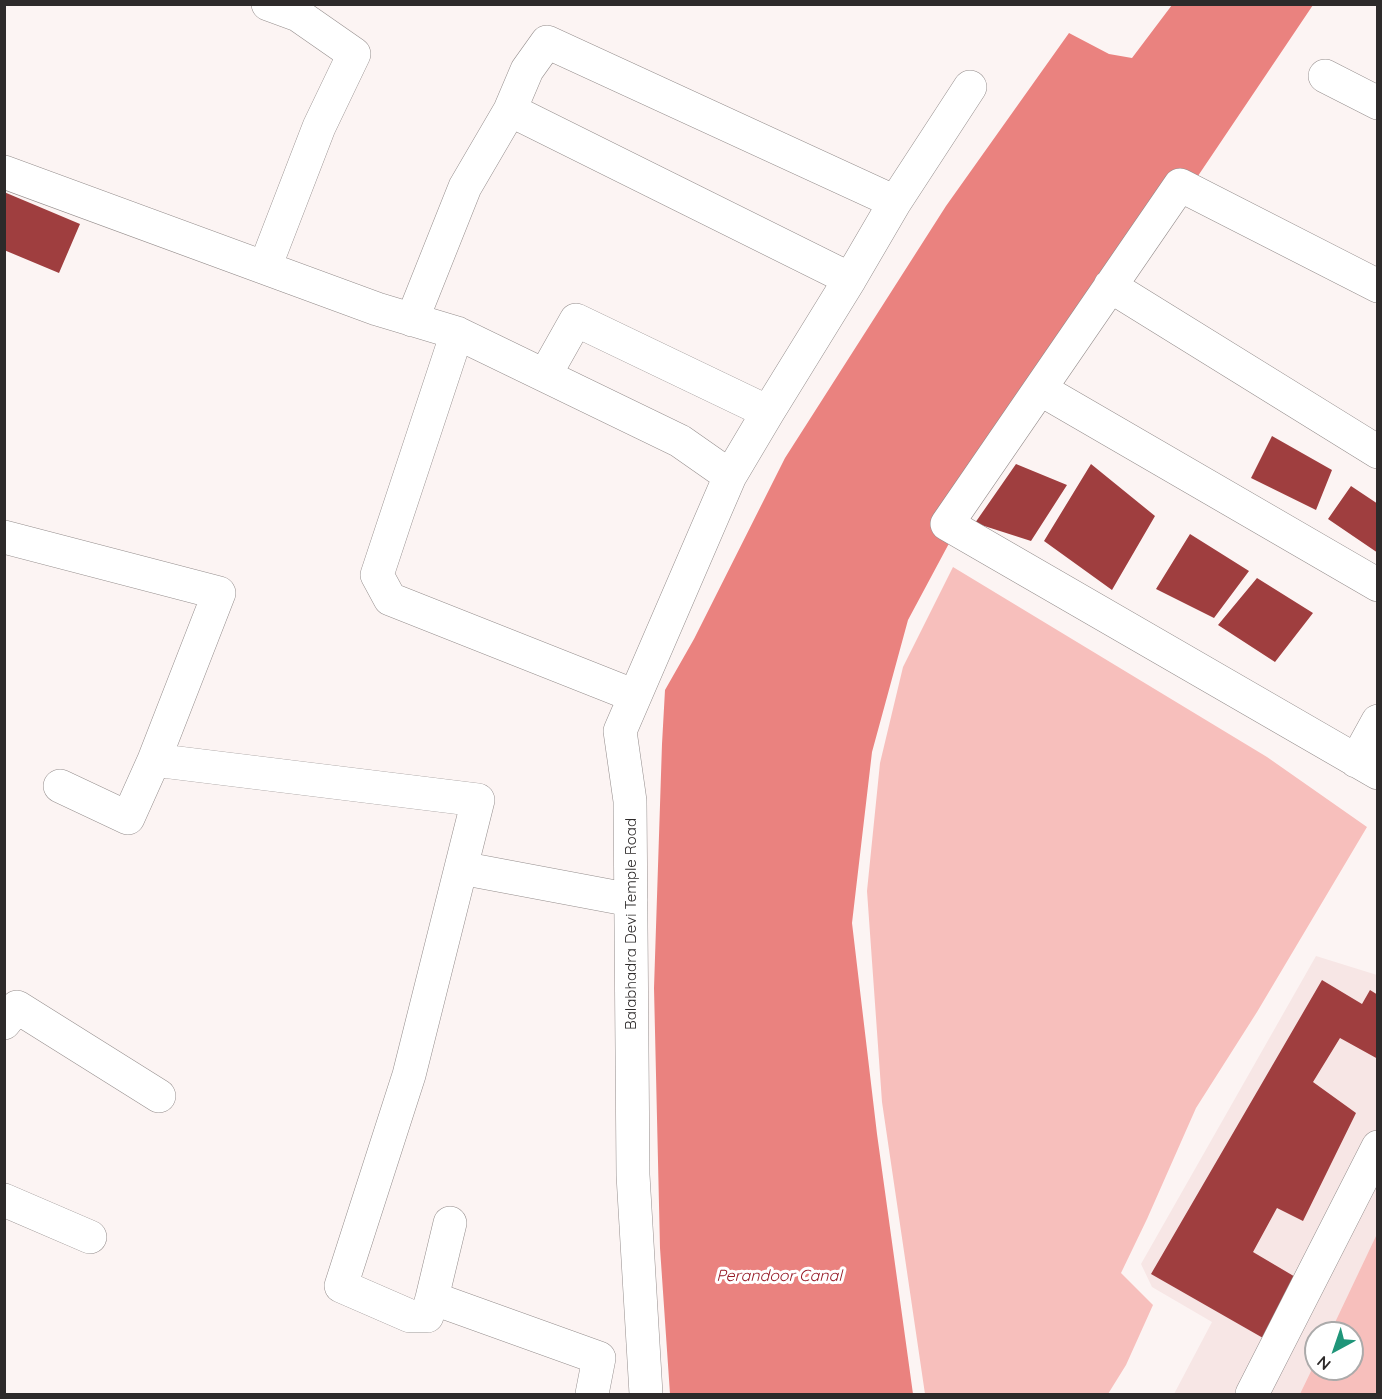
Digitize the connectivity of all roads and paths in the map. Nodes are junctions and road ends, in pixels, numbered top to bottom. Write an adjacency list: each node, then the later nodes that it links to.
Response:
1 (268, 4): 8 (street)
2 (1325, 76): 4 (street)
3 (970, 87): 7 (street, Balabhadra Devi Temple Road)
4 (1377, 103)
5 (510, 110): 7 (street); 9 (street); 12 (street)
6 (4, 172): 8 (street)
7 (895, 202): 9 (street, Balabhadra Devi Temple Road)
8 (265, 267): 12 (street)
9 (850, 279): 16 (street, Balabhadra Devi Temple Road)
10 (1110, 286): 11 (street); 15 (street); 17 (street)
11 (1377, 286)
12 (412, 320): 13 (street)
13 (457, 333): 14 (street); 21 (street)
14 (545, 375): 16 (street); 18 (street)
15 (1040, 389): 20 (street); 24 (street)
16 (768, 412): 18 (street, Balabhadra Devi Temple Road)
17 (1377, 452)
18 (730, 476): 21 (street, Balabhadra Devi Temple Road)
19 (4, 537): 23 (street)
20 (1377, 585)
21 (634, 696): 27 (street, Balabhadra Devi Temple Road)
22 (1377, 721): 24 (street)
23 (154, 760): 25 (street); 26 (street)
24 (1366, 767)
25 (60, 786)
26 (461, 868): 27 (street); 34 (street)
27 (631, 900): 36 (street, Balabhadra Devi Temple Road)
28 (4, 1023): 29 (street)
29 (159, 1096)
30 (1377, 1147): 37 (street)
31 (4, 1200): 33 (street)
32 (450, 1223): 34 (street)
33 (90, 1237)
34 (432, 1298): 35 (street)
35 (592, 1395)
36 (646, 1395)
37 (1252, 1395)

